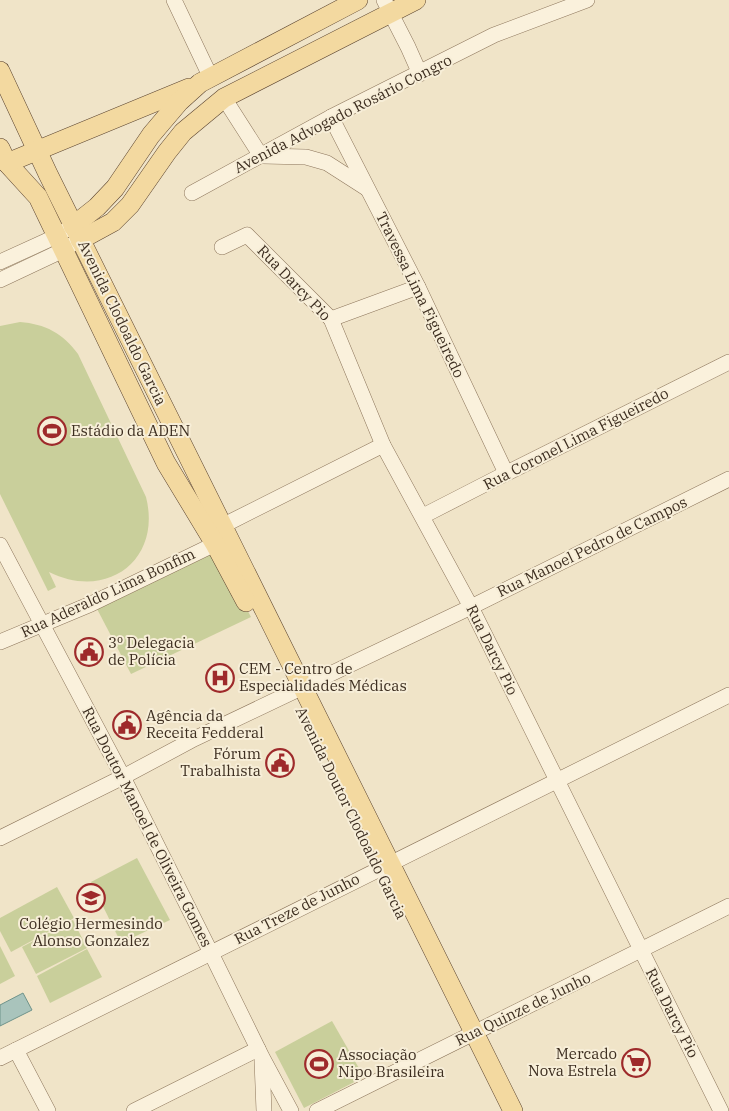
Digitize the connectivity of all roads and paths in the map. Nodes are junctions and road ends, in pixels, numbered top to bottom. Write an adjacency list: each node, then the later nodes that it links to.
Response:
1 (174, 0): 10 (street)
2 (358, 0): 6 (main road)
3 (416, 0): 5 (main road)
4 (587, 0): 9 (street, Avenida Advogado Rosário Congro)
5 (387, 7): 7 (main road); 9 (street)
6 (291, 34): 7 (main road); 10 (main road)
7 (302, 58): 11 (main road)
8 (0, 71): 14 (main road, Avenida Clodoaldo Garcia)
9 (420, 74): 12 (street, Avenida Advogado Rosário Congro)
10 (205, 80): 14 (main road); 20 (main road)
11 (224, 98): 15 (street); 20 (main road)
12 (331, 117): 13 (street, Avenida Advogado Rosário Congro); 18 (street, Travessa Lima Figueiredo)
13 (307, 131): 15 (street, Avenida Advogado Rosário Congro); 16 (street)
14 (37, 150): 17 (main road); 20 (main road, Avenida Clodoaldo Garcia)
15 (261, 156): 16 (street); 19 (street, Avenida Advogado Rosário Congro)
16 (306, 157): 18 (street)
17 (2, 159): 21 (main road, Avenida Doutor Clodoaldo Garcia)
18 (366, 188): 25 (street, Travessa Lima Figueiredo)
19 (192, 193)
20 (77, 233): 21 (street); 27 (main road, Avenida Clodoaldo Garcia)
21 (60, 242): 23 (street); 24 (street); 29 (main road, Avenida Doutor Clodoaldo Garcia)
22 (222, 247): 26 (street, Rua Darcy Pio)
23 (0, 262)
24 (0, 280)
25 (418, 287): 26 (street); 33 (street, Travessa Lima Figueiredo)
26 (331, 319): 32 (street, Rua Darcy Pio)
27 (140, 361): 29 (main road); 30 (main road, Avenida Clodoaldo Garcia)
28 (729, 362): 33 (street, Rua Coronel Lima Figueiredo)
29 (122, 370): 31 (main road, Avenida Doutor Clodoaldo Garcia)
30 (152, 385): 31 (main road); 36 (main road, Avenida Clodoaldo Garcia)
31 (133, 394): 37 (main road, Avenida Doutor Clodoaldo Garcia)
32 (383, 445): 35 (street, Rua Darcy Pio); 36 (street)
33 (506, 473): 35 (street, Rua Coronel Lima Figueiredo)
34 (729, 479): 39 (street, Rua Manoel Pedro de Campos)
35 (423, 516): 39 (street, Rua Darcy Pio)
36 (222, 526): 42 (main road, Avenida Doutor Clodoaldo Garcia)
37 (215, 544): 40 (street, Rua Aderaldo Lima Bonfim); 42 (main road, Avenida Doutor Clodoaldo Garcia)
38 (0, 545): 40 (street, Rua Doutor Manoel de Oliveira Gomes)
39 (471, 607): 42 (street, Rua Manoel Pedro de Campos); 45 (street, Rua Darcy Pio)
40 (44, 625): 41 (street, Rua Aderaldo Lima Bonfim); 44 (street, Rua Doutor Manoel de Oliveira Gomes)
41 (0, 642)
42 (297, 690): 44 (street, Rua Manoel Pedro de Campos); 47 (main road, Avenida Doutor Clodoaldo Garcia)
43 (729, 695): 45 (street, Rua Treze de Junho)
44 (122, 778): 46 (street, Rua Manoel Pedro de Campos); 50 (street, Rua Doutor Manoel de Oliveira Gomes)
45 (556, 781): 47 (street, Rua Treze de Junho); 49 (street, Rua Darcy Pio)
46 (0, 838)
47 (384, 866): 50 (street, Rua Treze de Junho); 51 (main road, Avenida Doutor Clodoaldo Garcia)
48 (729, 906): 49 (street, Rua Quinze de Junho)
49 (641, 950): 51 (street, Rua Quinze de Junho); 62 (street, Rua Darcy Pio)
50 (211, 952): 52 (street, Rua Treze de Junho); 53 (street, Rua Doutor Manoel de Oliveira Gomes)
51 (469, 1035): 59 (street, Rua Quinze de Junho); 60 (main road, Avenida Doutor Clodoaldo Garcia); 61 (main road, Avenida Doutor Clodoaldo Garcia)
52 (16, 1050): 54 (street, Rua Treze de Junho); 55 (street)
53 (260, 1053): 56 (street); 57 (street); 58 (street, Rua Doutor Manoel de Oliveira Gomes)
54 (0, 1058)
55 (48, 1111)
56 (134, 1111)
57 (264, 1111)
58 (291, 1111)
59 (317, 1111)
60 (500, 1111)
61 (513, 1111)
62 (721, 1111)

